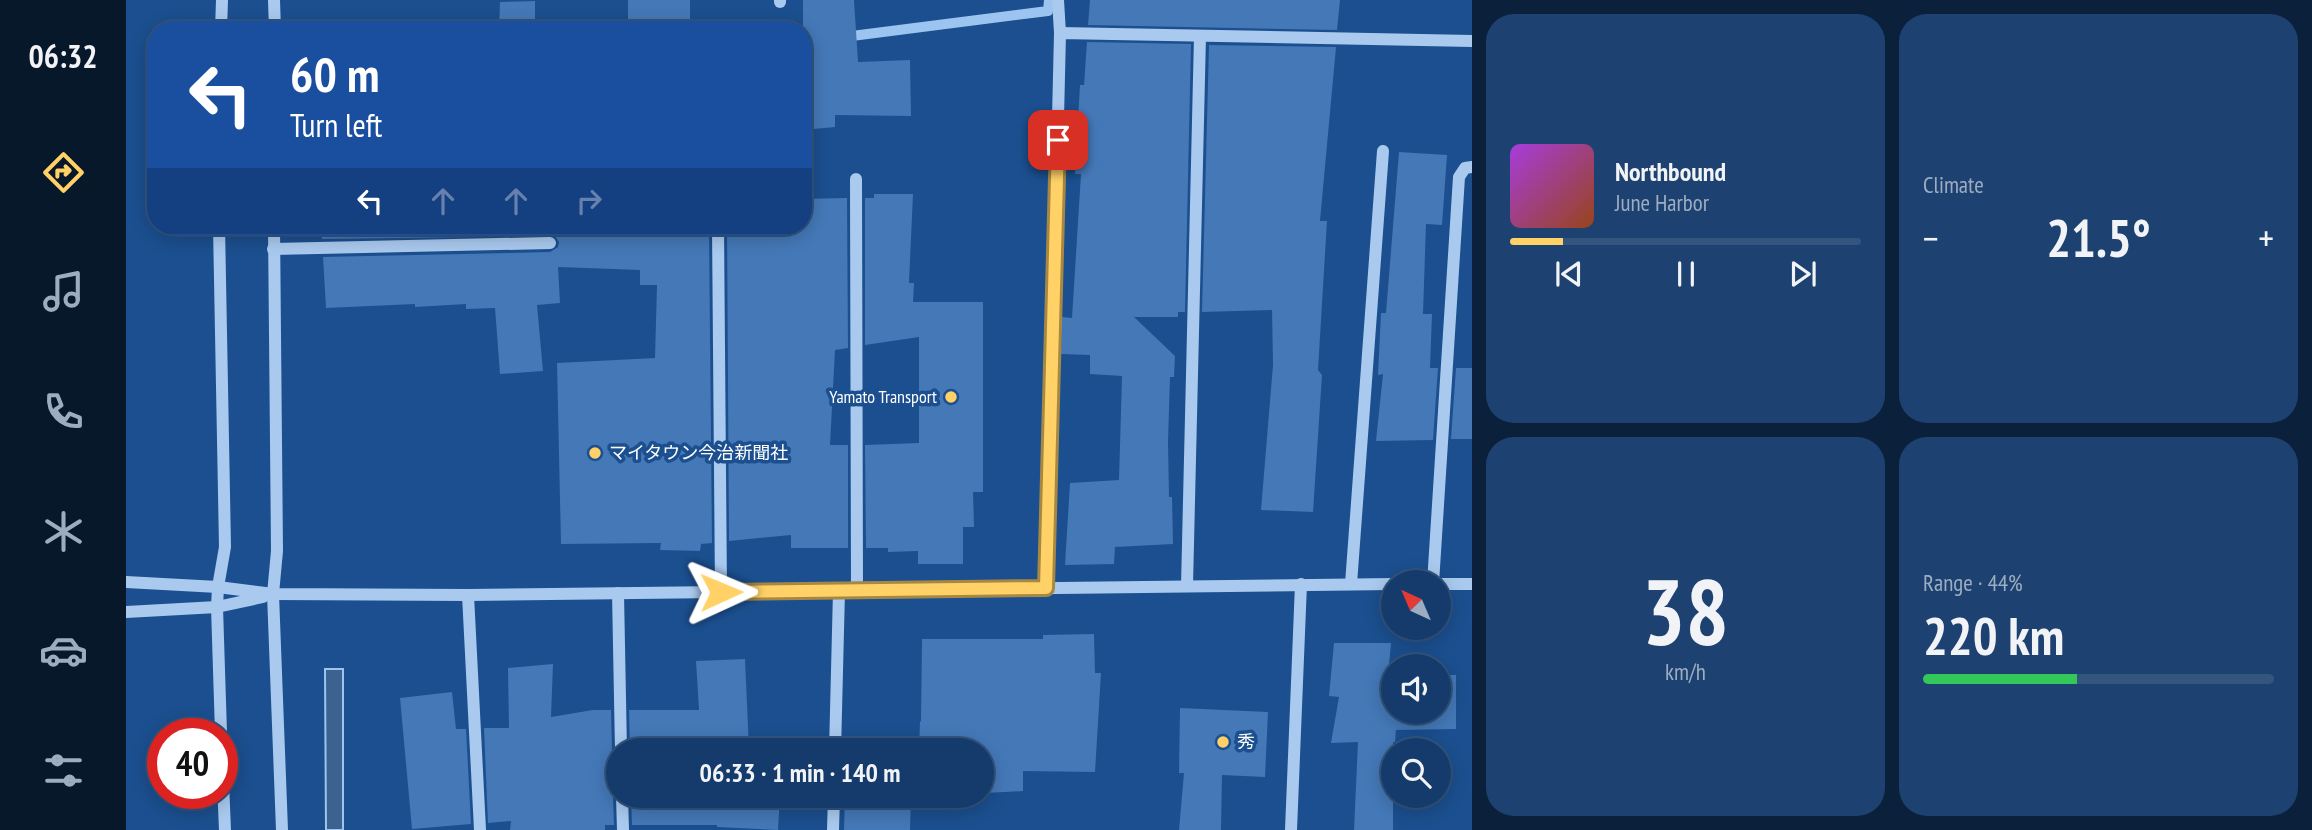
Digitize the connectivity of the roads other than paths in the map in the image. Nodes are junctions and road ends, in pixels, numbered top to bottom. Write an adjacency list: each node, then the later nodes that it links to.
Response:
1 (222, 0): 4 (street)
2 (275, 0): 5 (street)
3 (1058, 0): 6 (street)
4 (221, 21)
5 (275, 21)
6 (1060, 33): 7 (street); 26 (street)
7 (1200, 36): 8 (street); 24 (street)
8 (1472, 41)
9 (1383, 150): 20 (street)
10 (1472, 167): 17 (street)
11 (856, 179): 27 (street)
12 (219, 235): 25 (street)
13 (274, 235): 16 (street)
14 (718, 235): 29 (street)
15 (551, 243): 16 (street)
16 (273, 249): 31 (street)
17 (1434, 570)
18 (126, 583): 25 (street)
19 (1301, 584): 20 (street); 24 (street); 46 (street)
20 (1351, 584): 21 (street)
21 (1381, 584)
22 (1451, 584): 23 (street)
23 (1472, 584)
24 (1187, 586): 26 (street)
25 (218, 587): 31 (street); 33 (street)
26 (1046, 588): 27 (street)
27 (857, 590): 28 (street)
28 (839, 591): 29 (street); 37 (street)
29 (721, 592): 30 (street)
30 (618, 593): 32 (street); 36 (street)
31 (274, 594): 32 (street); 33 (street); 42 (street)
32 (468, 595): 43 (street)
33 (217, 607): 34 (street); 35 (street)
34 (126, 612)
35 (221, 718)
36 (621, 738)
37 (835, 738)
38 (622, 808): 44 (street)
39 (834, 808): 45 (street)
40 (224, 809): 41 (street)
41 (225, 830)
42 (282, 830)
43 (480, 830)
44 (623, 830)
45 (833, 830)
46 (1291, 830)

